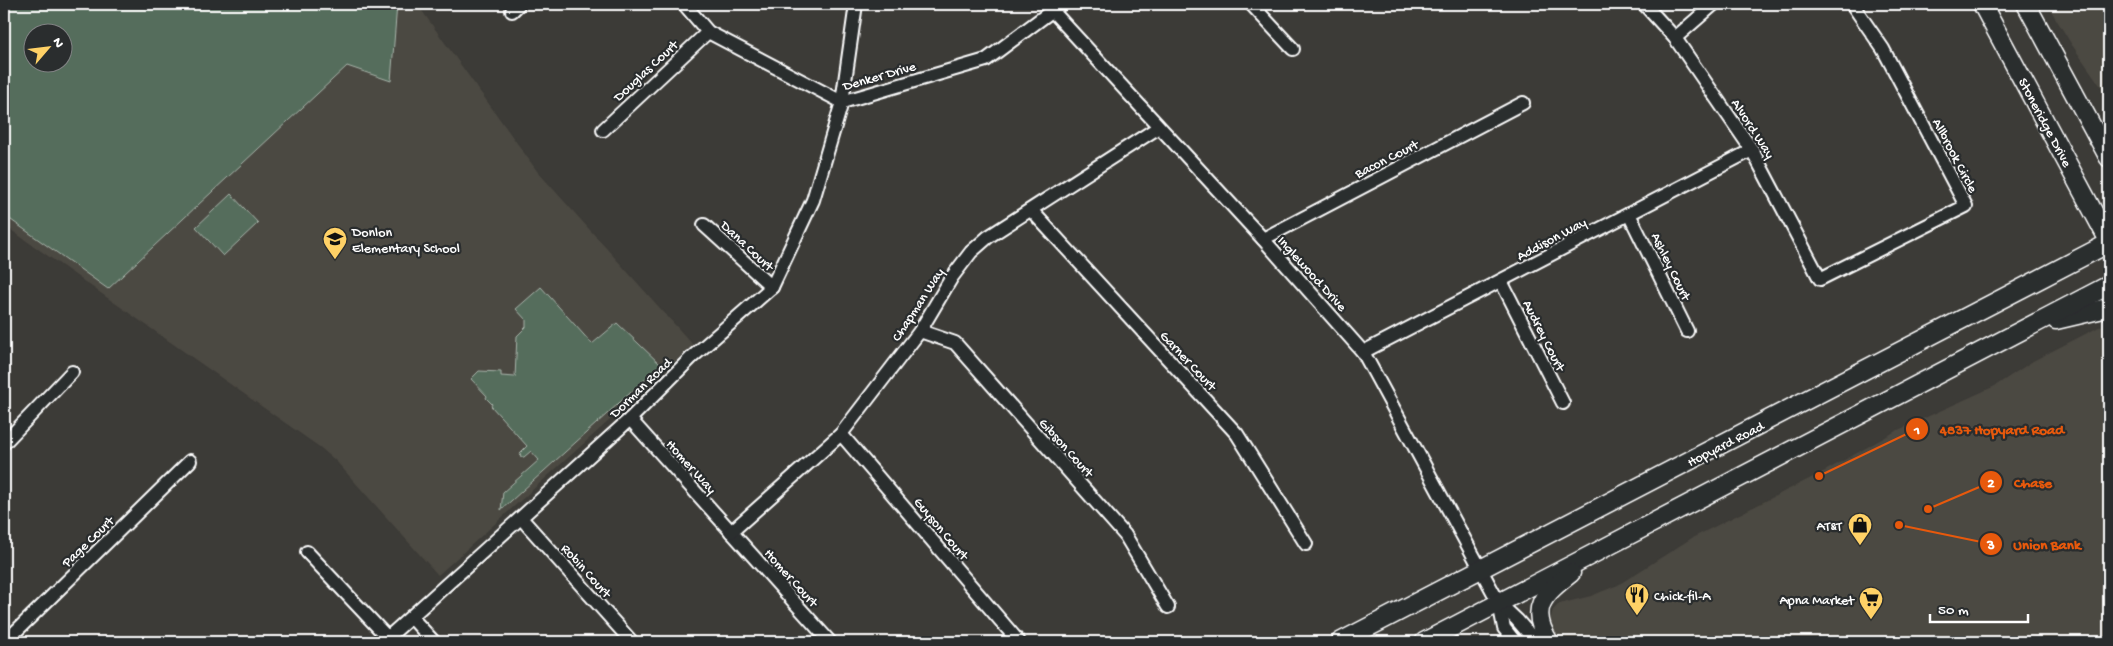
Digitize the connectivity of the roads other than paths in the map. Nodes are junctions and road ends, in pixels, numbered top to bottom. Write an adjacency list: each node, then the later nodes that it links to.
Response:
1 (684, 4): 10 (street, Denker Drive)
2 (856, 4): 13 (street, Dorman Road)
3 (1252, 4): 12 (street)
4 (1644, 4): 11 (street, Alvord Way)
5 (1714, 4): 11 (street)
6 (1852, 4): 25 (street, Allbrook Circle)
7 (1982, 4): 24 (main road, Stoneridge Drive)
8 (2026, 4): 17 (main road)
9 (1053, 6): 13 (street, Denker Drive); 15 (street, Inglewood Drive)
10 (708, 32): 13 (street, Denker Drive); 16 (street, Douglas Court)
11 (1675, 38): 18 (street, Alvord Way)
12 (1294, 49)
13 (842, 102): 28 (street, Dorman Road)
14 (1523, 103): 23 (street, Bacon Court)
15 (1158, 128): 20 (street, Chapman Way); 23 (street, Inglewood Drive)
16 (603, 130)
17 (2104, 145): 19 (main road)
18 (1752, 150): 21 (street, Addison Way); 25 (street, Alvord Way)
19 (2109, 158)
20 (1031, 210): 31 (street, Chapman Way); 42 (street, Garner Court)
21 (1629, 214): 26 (street, Addison Way); 32 (street, Ashley Court)
22 (704, 225): 28 (street, Dana Court)
23 (1263, 239): 33 (street, Inglewood Drive)
24 (2109, 242): 45 (main road, Hopyard Road)
25 (1820, 280)
26 (1501, 281): 33 (street, Addison Way); 35 (street, Audrey Court)
27 (2109, 285): 30 (main road)
28 (772, 287): 36 (street, Dorman Road)
29 (2109, 310): 30 (main road)
30 (2032, 326): 44 (main road)
31 (920, 331): 37 (street, Chapman Way); 47 (street, Gibson Court)
32 (1687, 331)
33 (1364, 352): 45 (street, Inglewood Drive)
34 (72, 372): 38 (street)
35 (1562, 403)
36 (630, 419): 40 (street, Dorman Road); 41 (street, Homer Way)
37 (841, 434): 41 (street, Chapman Way); 54 (street, Guyson Court)
38 (4, 443)
39 (190, 461): 50 (street, Page Court)
40 (521, 518): 48 (street, Dorman Road); 52 (street, Robin Court)
41 (731, 532): 53 (street, Homer Court)
42 (1306, 544)
43 (307, 552): 49 (street)
44 (1598, 552): 46 (main road); 59 (main road)
45 (1481, 569): 46 (street, Inglewood Drive); 55 (main road, Hopyard Road)
46 (1499, 603): 56 (main road); 57 (street, Inglewood Drive); 58 (street, Inglewood Drive)
47 (1168, 607)
48 (411, 617): 49 (street, Dorman Road); 51 (street)
49 (386, 640)
50 (5, 642)
51 (434, 642)
52 (632, 642)
53 (830, 642)
54 (1019, 642)
55 (1340, 642)
56 (1424, 642)
57 (1515, 642)
58 (1536, 642)
59 (1549, 642)

